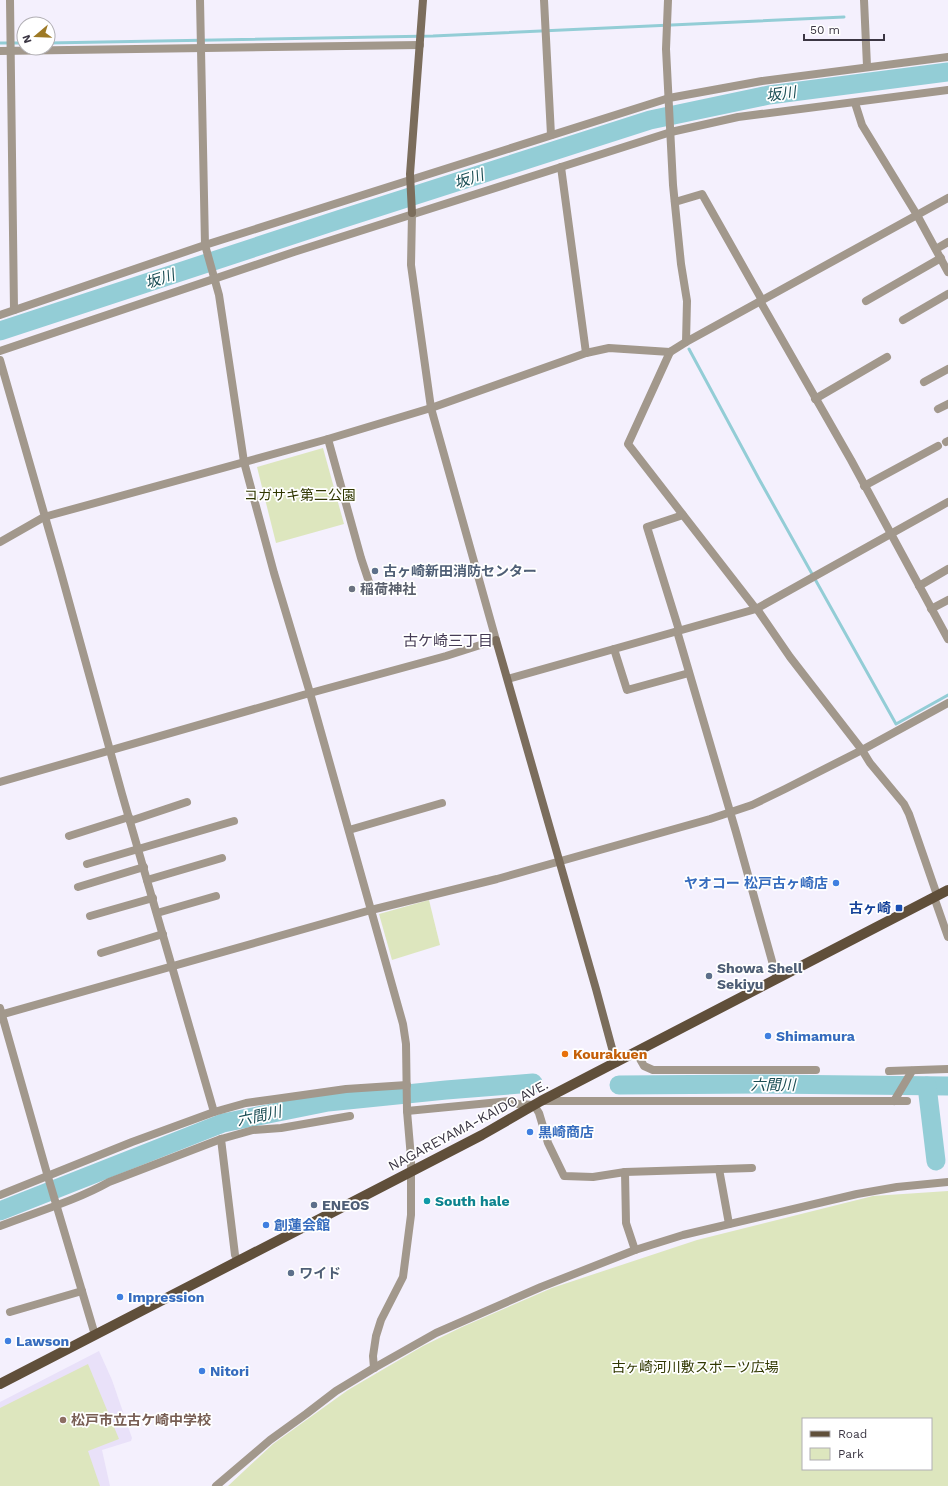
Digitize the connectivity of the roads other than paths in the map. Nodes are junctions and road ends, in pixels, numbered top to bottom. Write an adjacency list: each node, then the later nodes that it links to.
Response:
1 (10, 0): 9 (street)
2 (200, 0): 8 (street)
3 (423, 0): 7 (street)
4 (544, 0): 17 (street)
5 (668, 0): 14 (street)
6 (864, 0): 12 (street)
7 (420, 39): 8 (street); 19 (street)
8 (200, 43): 9 (street); 25 (street)
9 (10, 46): 10 (street); 33 (street)
10 (0, 51)
11 (948, 57): 12 (street)
12 (868, 66): 14 (street)
13 (948, 90): 15 (street)
14 (669, 100): 16 (street); 17 (street)
15 (856, 102): 16 (street); 23 (street)
16 (671, 130): 18 (street); 21 (street)
17 (551, 135): 19 (street)
18 (561, 167): 22 (street); 39 (street)
19 (411, 182): 22 (street); 25 (street)
20 (948, 198): 23 (street)
21 (676, 202): 31 (street); 36 (street)
22 (412, 211): 29 (street); 46 (street)
23 (917, 215): 26 (street); 31 (street)
24 (948, 242): 26 (street)
25 (205, 245): 29 (street); 33 (street)
26 (936, 249): 27 (street)
27 (941, 258): 28 (street); 32 (street)
28 (948, 272)
29 (215, 278): 37 (street); 50 (street)
30 (948, 294): 35 (street)
31 (761, 301): 36 (street); 44 (street)
32 (866, 301)
33 (14, 310): 34 (street)
34 (0, 315)
35 (903, 320)
36 (686, 342): 38 (street)
37 (0, 351)
38 (670, 352): 39 (street); 53 (street)
39 (586, 353): 46 (street)
40 (887, 357): 44 (street)
41 (0, 360): 54 (street)
42 (948, 369): 43 (street)
43 (924, 382)
44 (815, 399): 51 (street)
45 (948, 404): 47 (street)
46 (431, 408): 48 (street); 65 (street)
47 (938, 409)
48 (328, 439): 50 (street); 58 (street)
49 (938, 446): 51 (street)
50 (244, 462): 54 (street); 69 (street)
51 (864, 486): 55 (street)
52 (948, 502): 55 (street)
53 (683, 515): 61 (street); 63 (street)
54 (44, 517): 56 (street); 72 (street)
55 (890, 534): 59 (street); 61 (street)
56 (0, 542)
57 (948, 569): 59 (street)
58 (370, 585)
59 (918, 586): 62 (street)
60 (948, 600): 62 (street)
61 (756, 609): 63 (street); 71 (street)
62 (931, 609): 64 (street)
63 (678, 630): 66 (street); 67 (street)
64 (948, 638)
65 (496, 640): 68 (street); 69 (street)
66 (614, 649): 67 (street); 68 (street)
67 (689, 673): 76 (street)
68 (508, 679): 83 (street)
69 (310, 693): 72 (street); 79 (street)
70 (948, 703): 71 (street)
71 (862, 750): 76 (street); 90 (street)
72 (111, 751): 73 (street); 77 (street)
73 (0, 782)
74 (187, 802): 77 (street)
75 (442, 803): 79 (street)
76 (730, 812): 83 (street); 99 (street)
77 (130, 819): 80 (street); 81 (street)
78 (234, 821): 81 (street)
79 (348, 830): 92 (street)
80 (69, 836)
81 (138, 849): 84 (street); 85 (street)
82 (222, 858): 86 (street)
83 (560, 862): 92 (street); 102 (street)
84 (87, 864)
85 (144, 867): 86 (street); 87 (street)
86 (148, 880): 91 (street)
87 (78, 887)
88 (948, 890): 90 (main road, NAGAREYAMA-KAIDO AVE.)
89 (216, 896): 93 (street)
90 (936, 896): 96 (street); 99 (main road, NAGAREYAMA-KAIDO AVE.)
91 (152, 898): 93 (street); 94 (street)
92 (371, 910): 98 (street); 107 (street)
93 (157, 913): 95 (street)
94 (90, 916)
95 (163, 934): 97 (street); 98 (street)
96 (948, 937)
97 (101, 953)
98 (172, 966): 100 (street); 112 (street)
99 (777, 979): 101 (main road, NAGAREYAMA-KAIDO AVE.)
100 (1, 1013): 119 (street)
101 (636, 1052): 102 (main road, NAGAREYAMA-KAIDO AVE.); 104 (street)
102 (616, 1063): 110 (main road, NAGAREYAMA-KAIDO AVE.)
103 (948, 1069): 106 (street)
104 (816, 1070)
105 (889, 1071): 106 (street)
106 (912, 1071): 108 (street)
107 (407, 1085): 111 (street); 112 (street)
108 (894, 1100): 109 (street); 110 (street)
109 (907, 1101)
110 (538, 1103): 111 (street); 117 (main road, NAGAREYAMA-KAIDO AVE.); 118 (street)
111 (408, 1111): 117 (street)
112 (214, 1112): 119 (street)
113 (350, 1116): 114 (street)
114 (221, 1139): 122 (street); 126 (street)
115 (752, 1168): 116 (street)
116 (719, 1170): 118 (street); 123 (street)
117 (412, 1171): 126 (main road, NAGAREYAMA-KAIDO AVE.); 130 (street)
118 (625, 1172): 125 (street)
119 (48, 1177): 121 (street); 122 (street)
120 (948, 1182): 123 (street)
121 (0, 1195)
122 (57, 1205): 124 (street); 127 (street)
123 (728, 1224): 125 (street)
124 (0, 1226)
125 (635, 1250): 130 (street)
126 (238, 1260): 129 (main road, NAGAREYAMA-KAIDO AVE.)
127 (82, 1291): 128 (street); 129 (street)
128 (10, 1312)
129 (95, 1335): 131 (main road, NAGAREYAMA-KAIDO AVE.)
130 (374, 1368): 132 (street)
131 (0, 1384)
132 (216, 1486)

